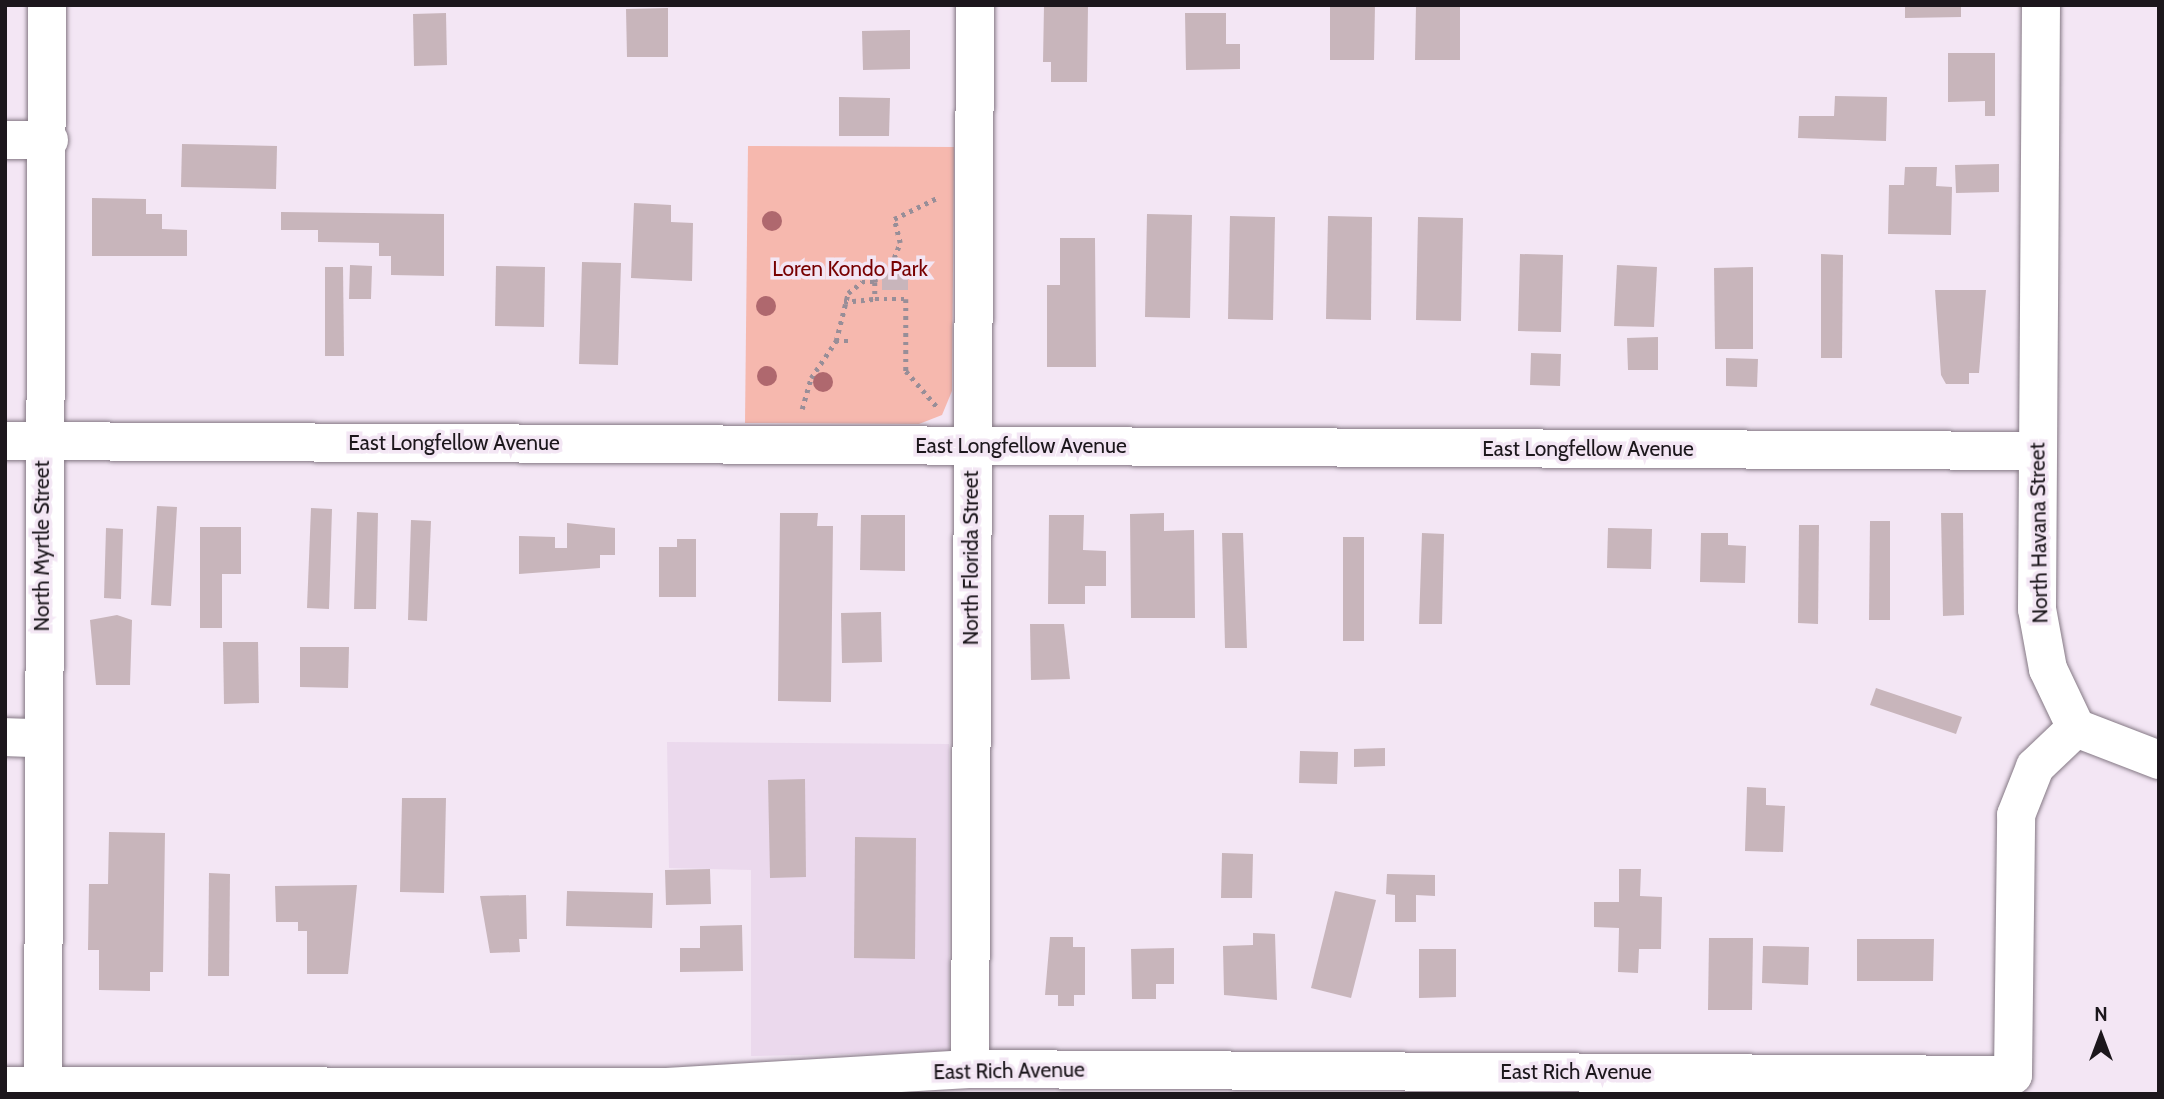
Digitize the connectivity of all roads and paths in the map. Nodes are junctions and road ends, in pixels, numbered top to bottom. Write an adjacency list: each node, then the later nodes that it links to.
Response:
1 (47, 5): 5 (street, North Myrtle Street)
2 (975, 5): 18 (street, North Florida Street)
3 (2041, 5): 19 (street, North Havana Street)
4 (5, 140): 5 (street)
5 (50, 140): 17 (street, North Myrtle Street)
6 (948, 197): 8 (path)
7 (861, 270): 8 (path)
8 (875, 270): 9 (path)
9 (875, 282): 10 (path); 11 (path)
10 (875, 299): 11 (path); 14 (path)
11 (844, 302): 12 (path)
12 (836, 341): 13 (path); 15 (path)
13 (851, 341)
14 (939, 409)
15 (802, 416)
16 (5, 441): 17 (street, East Longfellow Avenue)
17 (43, 441): 18 (street, East Longfellow Avenue); 21 (street, North Myrtle Street)
18 (971, 446): 19 (street, East Longfellow Avenue); 23 (street, North Florida Street)
19 (2036, 451): 20 (street, North Havana Street)
20 (2076, 728): 22 (street); 24 (street, East Rich Avenue)
21 (23, 738): 26 (street, North Myrtle Street)
22 (2159, 760)
23 (970, 1069): 24 (street, East Rich Avenue); 26 (street, East Rich Avenue)
24 (1261, 1082)
25 (5, 1086): 26 (street, East Rich Avenue)
26 (43, 1086)

